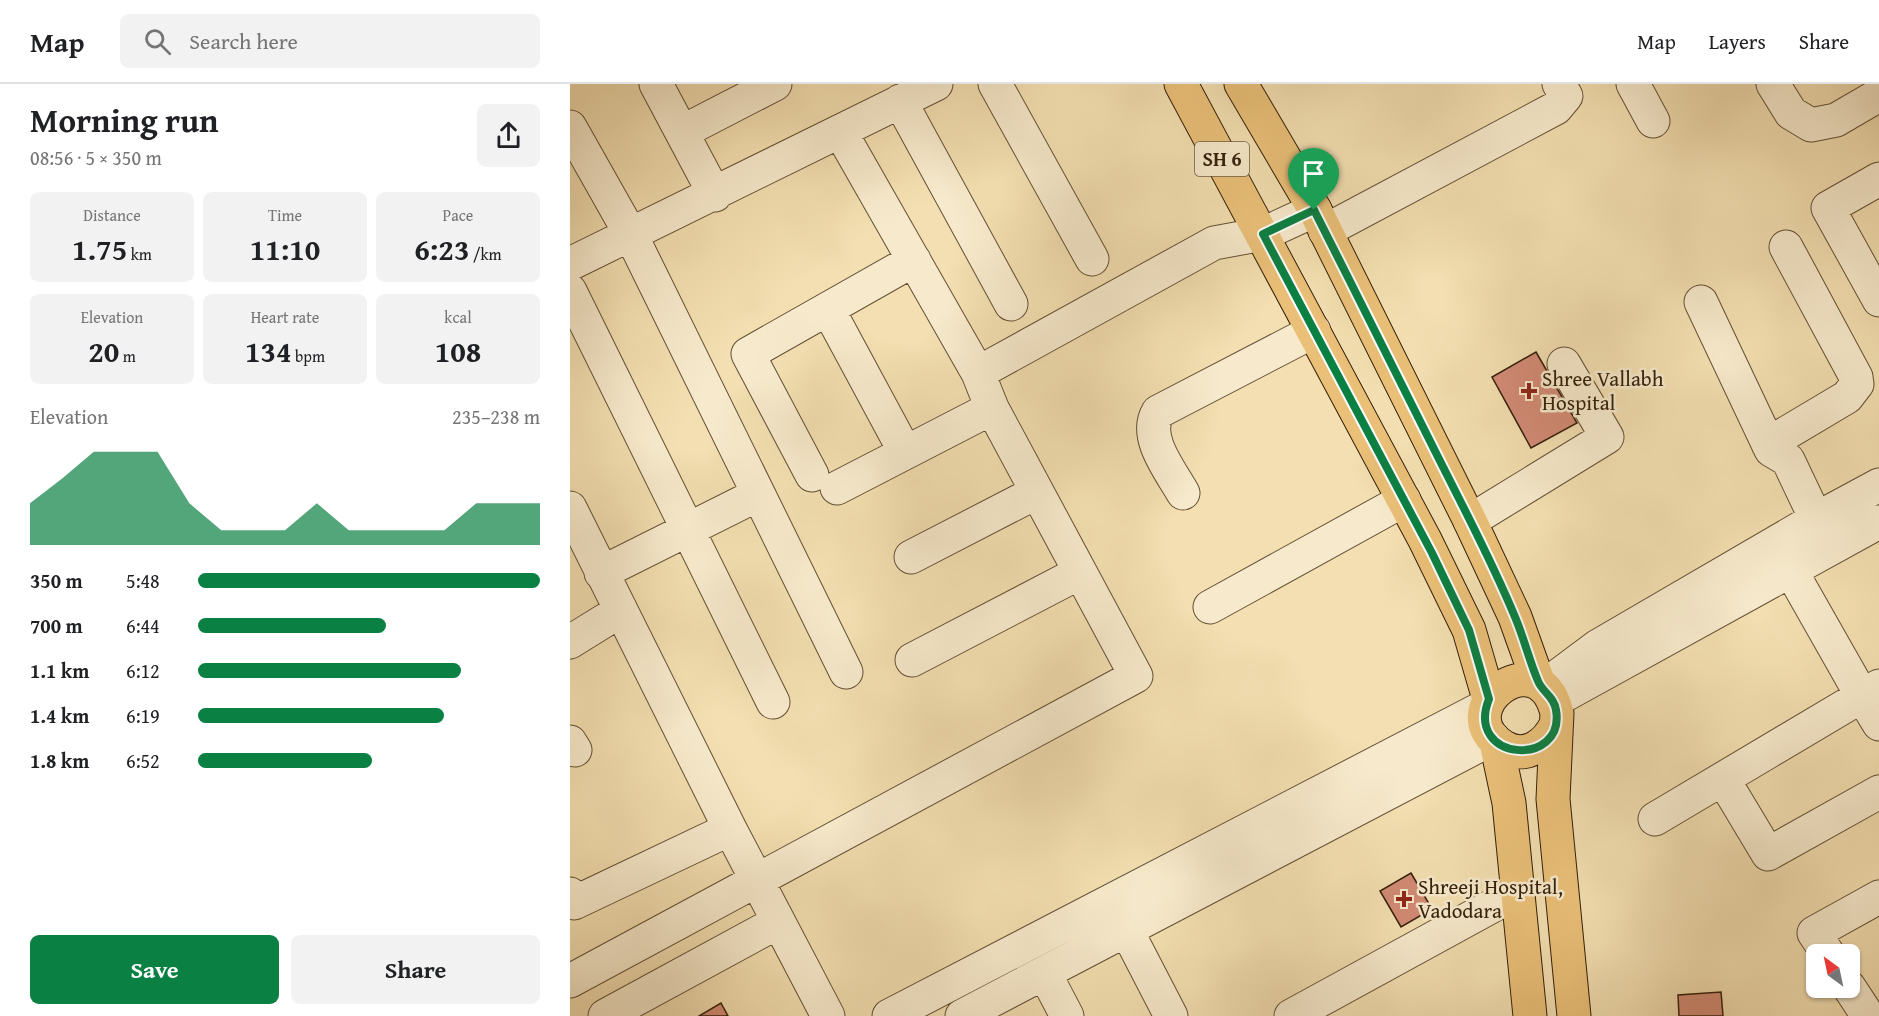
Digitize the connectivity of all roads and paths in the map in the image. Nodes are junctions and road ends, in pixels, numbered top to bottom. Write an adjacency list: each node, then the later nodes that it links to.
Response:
1 (656, 84): 15 (street)
2 (775, 84): 15 (street)
3 (936, 84): 11 (street)
4 (995, 84): 22 (street)
5 (1181, 84): 19 (main road, SH 6)
6 (1241, 84): 18 (main road, SH 6)
7 (1559, 84): 18 (street)
8 (1633, 84): 12 (street)
9 (1773, 84): 10 (street)
10 (1879, 95)
11 (885, 98): 14 (street); 28 (street)
12 (1653, 121)
13 (570, 127): 20 (street)
14 (840, 131): 17 (street); 23 (street)
15 (682, 132): 17 (street)
16 (1879, 179): 26 (street)
17 (715, 195): 20 (street)
18 (1320, 221): 19 (street); 43 (main road, SH 6)
19 (1263, 234): 30 (main road, SH 6); 32 (street)
20 (631, 235): 24 (street); 39 (street)
21 (1786, 247): 35 (street)
22 (1092, 259)
23 (914, 260): 29 (street); 32 (street)
24 (570, 264)
25 (570, 291): 45 (street)
26 (1879, 300)
27 (1701, 302): 35 (street)
28 (1011, 304)
29 (828, 309): 33 (street); 34 (street)
30 (1314, 331): 38 (street); 40 (main road, SH 6)
31 (1564, 364): 43 (street)
32 (978, 373): 33 (street)
33 (992, 408): 37 (street)
34 (897, 437)
35 (1768, 444): 42 (street)
36 (1879, 486): 42 (street)
37 (1037, 492): 46 (street); 49 (street)
38 (1183, 493)
39 (757, 495): 45 (street); 54 (street)
40 (1404, 500): 50 (street); 58 (main road, SH 6)
41 (570, 508): 48 (street)
42 (1816, 519): 56 (street)
43 (1470, 521): 56 (main road, SH 6)
44 (1879, 522): 47 (street)
45 (687, 529): 48 (street); 57 (street)
46 (910, 557)
47 (1791, 571): 55 (street); 56 (street)
48 (602, 573): 51 (street)
49 (1079, 573): 53 (street); 65 (street)
50 (1210, 607)
51 (620, 611): 52 (street); 64 (street)
52 (570, 642)
53 (912, 660)
54 (846, 672)
55 (1871, 691): 59 (street); 61 (street)
56 (1548, 699): 58 (main road); 60 (main road); 83 (main road, SH 6)
57 (773, 702)
58 (1488, 703): 60 (main road); 77 (street)
59 (1879, 724)
60 (1494, 740): 66 (main road); 70 (street)
61 (1723, 778): 62 (street); 63 (street)
62 (1879, 792)
63 (1654, 819)
64 (730, 829): 65 (street); 67 (street)
65 (756, 879): 69 (street); 73 (street)
66 (1516, 893): 81 (street); 82 (main road)
67 (570, 894)
68 (1879, 897): 71 (street)
69 (778, 921): 75 (street); 76 (street)
70 (1127, 931): 72 (street); 80 (street)
71 (1821, 944)
72 (1045, 974): 78 (street); 79 (street)
73 (570, 981)
74 (1856, 998): 84 (street)
75 (605, 1016)
76 (828, 1016)
77 (890, 1016)
78 (962, 1016)
79 (1067, 1016)
80 (1171, 1016)
81 (1291, 1016)
82 (1530, 1016)
83 (1574, 1016)
84 (1868, 1016)

